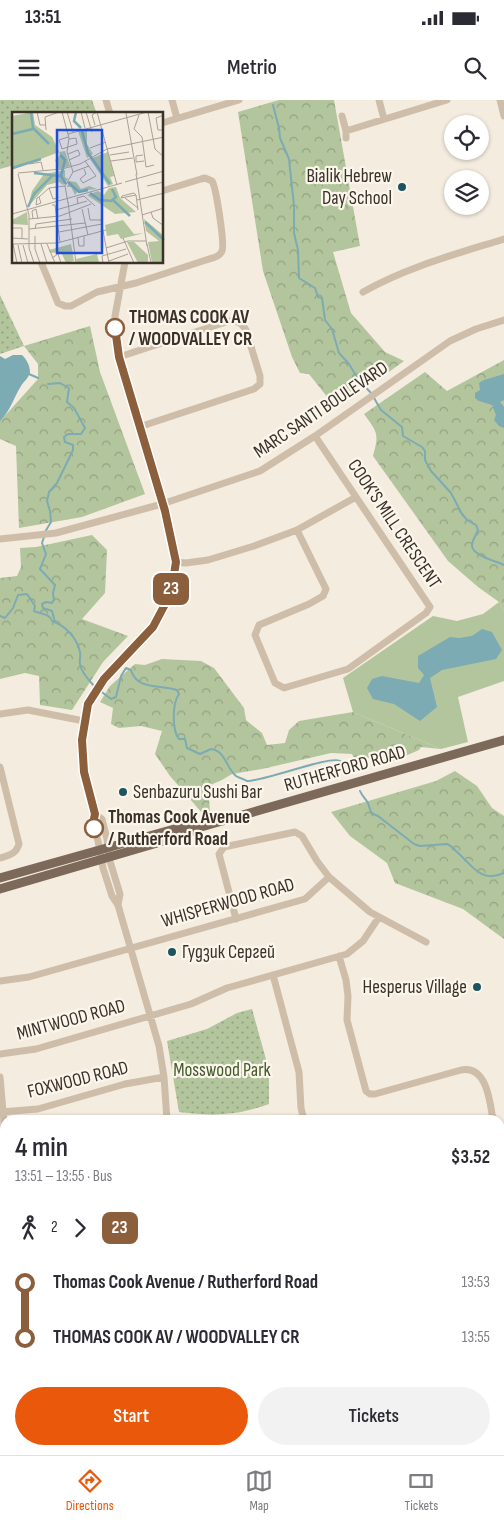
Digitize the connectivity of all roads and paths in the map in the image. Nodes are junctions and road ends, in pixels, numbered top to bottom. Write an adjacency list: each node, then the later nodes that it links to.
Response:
1 (172, 100): 8 (street)
2 (239, 100): 8 (street)
3 (378, 100): 9 (street)
4 (447, 100): 9 (street)
5 (500, 100): 7 (street)
6 (342, 116): 9 (street)
7 (504, 116)
8 (177, 118): 10 (street)
9 (384, 119)
10 (164, 122)
11 (164, 190): 15 (street)
12 (504, 239): 16 (street)
13 (41, 264): 15 (street)
14 (125, 264): 15 (street)
15 (120, 286): 18 (street)
16 (363, 292)
17 (504, 320): 20 (street, MARC SANTI BOULEVARD)
18 (119, 357): 19 (street); 19 (street)
19 (138, 427): 22 (street)
20 (315, 436): 21 (street, COOK'S MILL CRESCENT); 22 (street, MARC SANTI BOULEVARD)
21 (356, 497): 23 (street); 23 (street, COOK'S MILL CRESCENT)
22 (162, 504): 24 (street, MARC SANTI BOULEVARD); 25 (street)
23 (297, 530): 25 (street)
24 (0, 540)
25 (176, 562): 27 (street)
26 (0, 714): 27 (street)
27 (84, 721): 31 (street)
28 (504, 740): 30 (main road, RUTHERFORD ROAD)
29 (0, 767): 32 (street)
30 (194, 829): 31 (main road, RUTHERFORD ROAD); 33 (main road, RUTHERFORD ROAD)
31 (104, 848): 33 (street); 35 (main road, RUTHERFORD ROAD)
32 (0, 858)
33 (105, 859): 36 (main road, RUTHERFORD ROAD); 40 (street)
34 (329, 877): 37 (street); 38 (street, WHISPERWOOD ROAD); 38 (street)
35 (0, 878)
36 (0, 889)
37 (379, 917): 39 (street); 41 (street, MINTWOOD ROAD)
38 (236, 918): 40 (street, WHISPERWOOD ROAD)
39 (426, 942)
40 (130, 948): 43 (street, WHISPERWOOD ROAD); 44 (street)
41 (339, 956): 42 (street, MINTWOOD ROAD); 51 (street)
42 (273, 975): 44 (street, MINTWOOD ROAD); 50 (street)
43 (0, 982)
44 (150, 1016): 45 (street, MINTWOOD ROAD); 46 (street)
45 (0, 1054)
46 (164, 1076): 48 (street, FOXWOOD ROAD); 49 (street)
47 (0, 1077): 48 (street)
48 (1, 1112)
49 (167, 1115)
50 (303, 1115)
51 (492, 1115)

